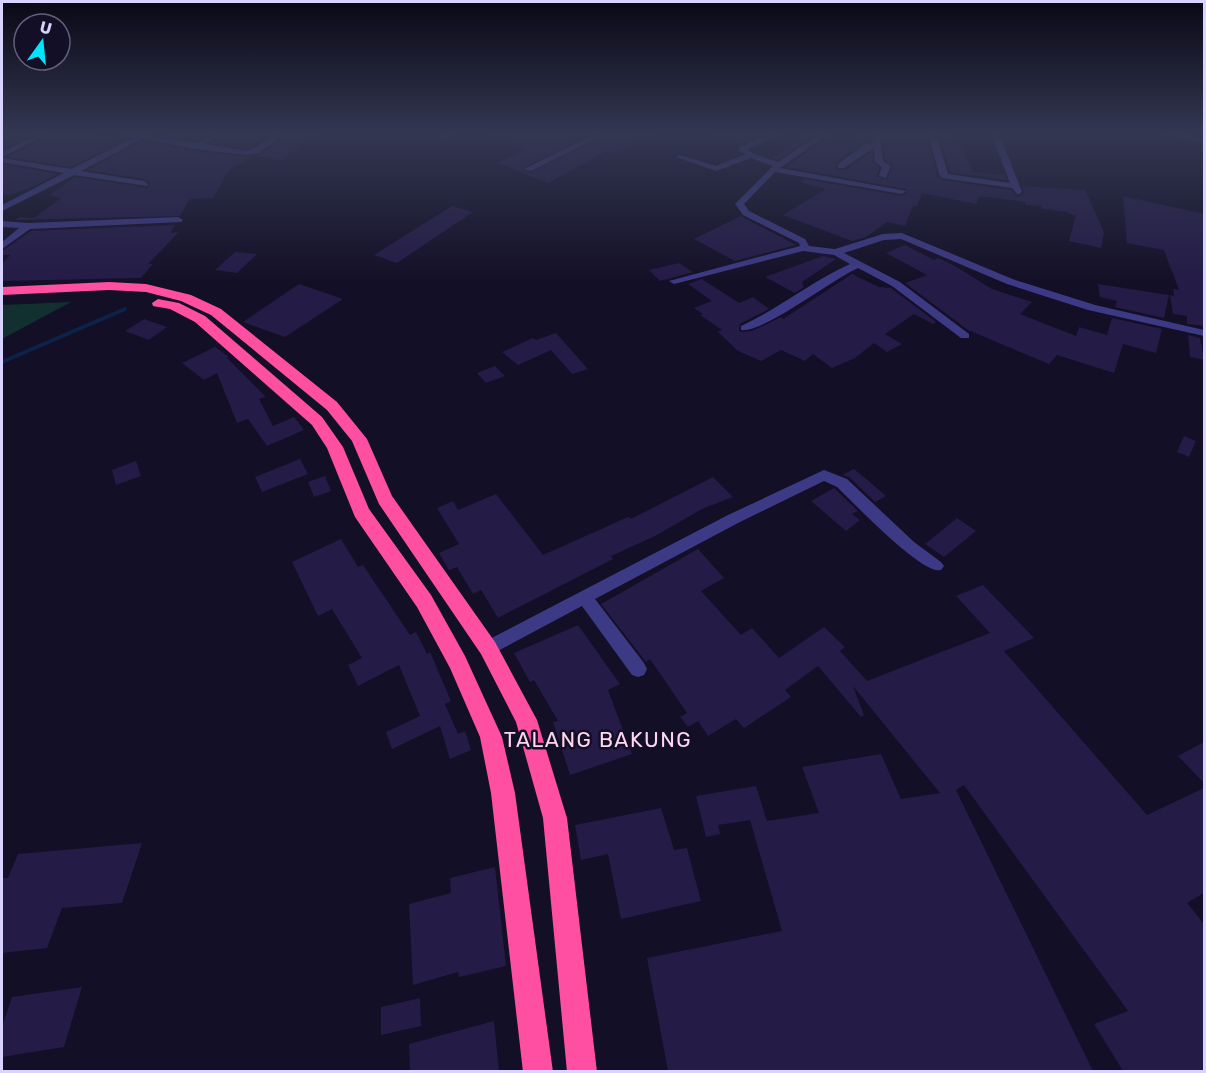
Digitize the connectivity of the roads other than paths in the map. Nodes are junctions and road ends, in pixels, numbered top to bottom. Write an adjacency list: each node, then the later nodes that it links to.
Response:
1 (51, 183): 9 (street)
2 (138, 183): 7 (street)
3 (759, 183): 14 (street)
4 (860, 183): 8 (street)
5 (984, 183): 6 (street)
6 (1015, 183)
7 (144, 184)
8 (902, 191)
9 (2, 208)
10 (178, 220): 12 (street)
11 (2, 224): 12 (street)
12 (28, 226): 13 (street)
13 (2, 246)
14 (803, 248): 15 (street); 17 (street)
15 (836, 252): 16 (street); 21 (street)
16 (858, 264): 20 (street); 23 (street)
17 (674, 281)
18 (2, 291): 22 (highway)
19 (2, 299): 22 (highway)
20 (745, 328)
21 (1204, 333)
22 (230, 335): 26 (highway); 28 (highway)
23 (965, 336)
24 (936, 566): 25 (street)
25 (584, 597): 26 (street); 27 (street)
26 (488, 648): 29 (highway)
27 (638, 669)
28 (538, 1071)
29 (582, 1071)

